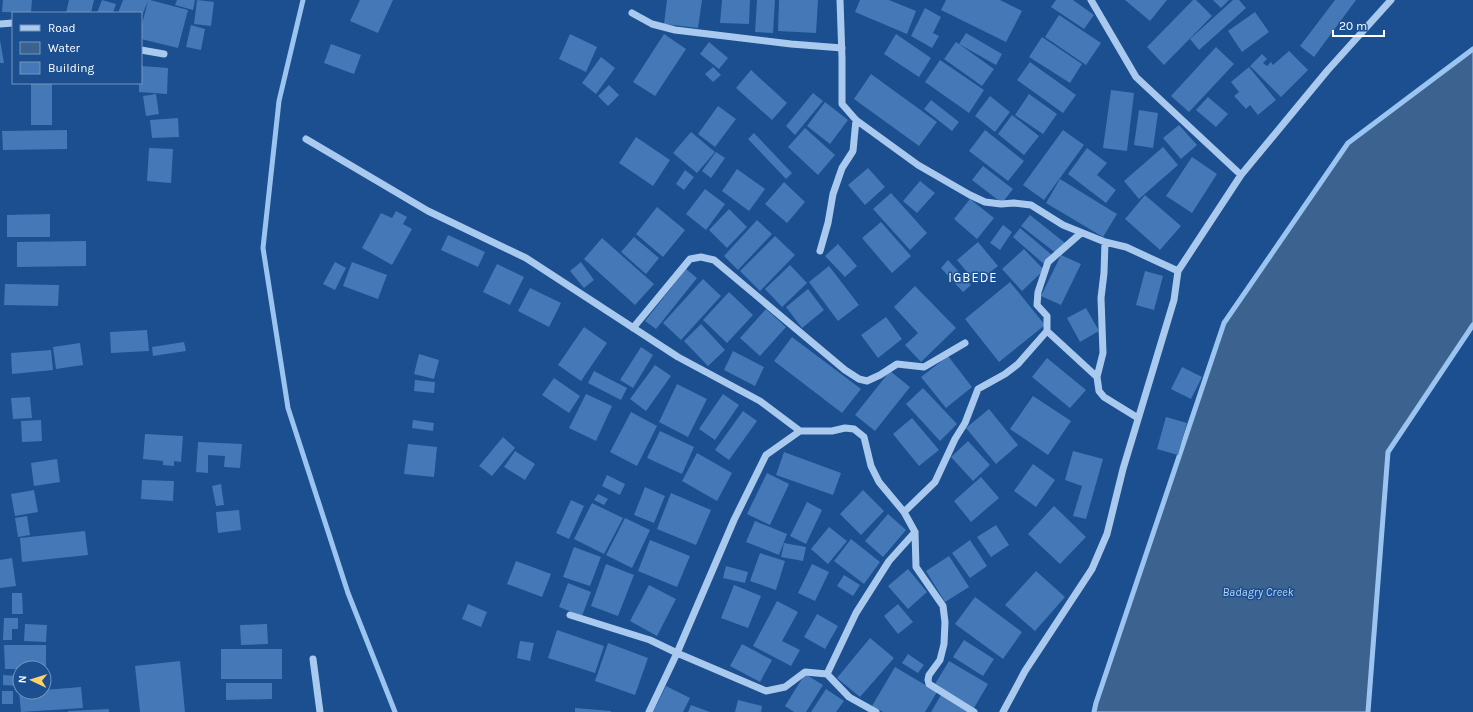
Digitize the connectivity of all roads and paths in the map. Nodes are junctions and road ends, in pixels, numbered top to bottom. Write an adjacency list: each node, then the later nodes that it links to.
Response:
1 (840, 0): 7 (street)
2 (1091, 0): 12 (street)
3 (1391, 0): 12 (street)
4 (632, 13): 7 (street)
5 (12, 23): 6 (street)
6 (0, 24)
7 (842, 48): 10 (street)
8 (142, 50): 9 (street)
9 (164, 54)
10 (856, 120): 13 (street); 15 (street)
11 (306, 139): 17 (street)
12 (1241, 175): 16 (street)
13 (1081, 233): 14 (street); 18 (street)
14 (1105, 242): 16 (street); 20 (street)
15 (820, 251)
16 (1178, 271): 21 (street)
17 (633, 328): 19 (street); 22 (street)
18 (1047, 331): 20 (street); 23 (street)
19 (965, 343)
20 (1097, 377): 21 (street)
21 (1138, 418): 33 (street)
22 (800, 431): 23 (street); 26 (street)
23 (904, 512): 24 (street)
24 (915, 532): 28 (street); 32 (street)
25 (570, 615): 26 (street)
26 (677, 653): 28 (street); 30 (street)
27 (314, 659): 29 (street)
28 (827, 674): 31 (street)
29 (320, 712)
30 (649, 712)
31 (876, 712)
32 (974, 712)
33 (1003, 712)

